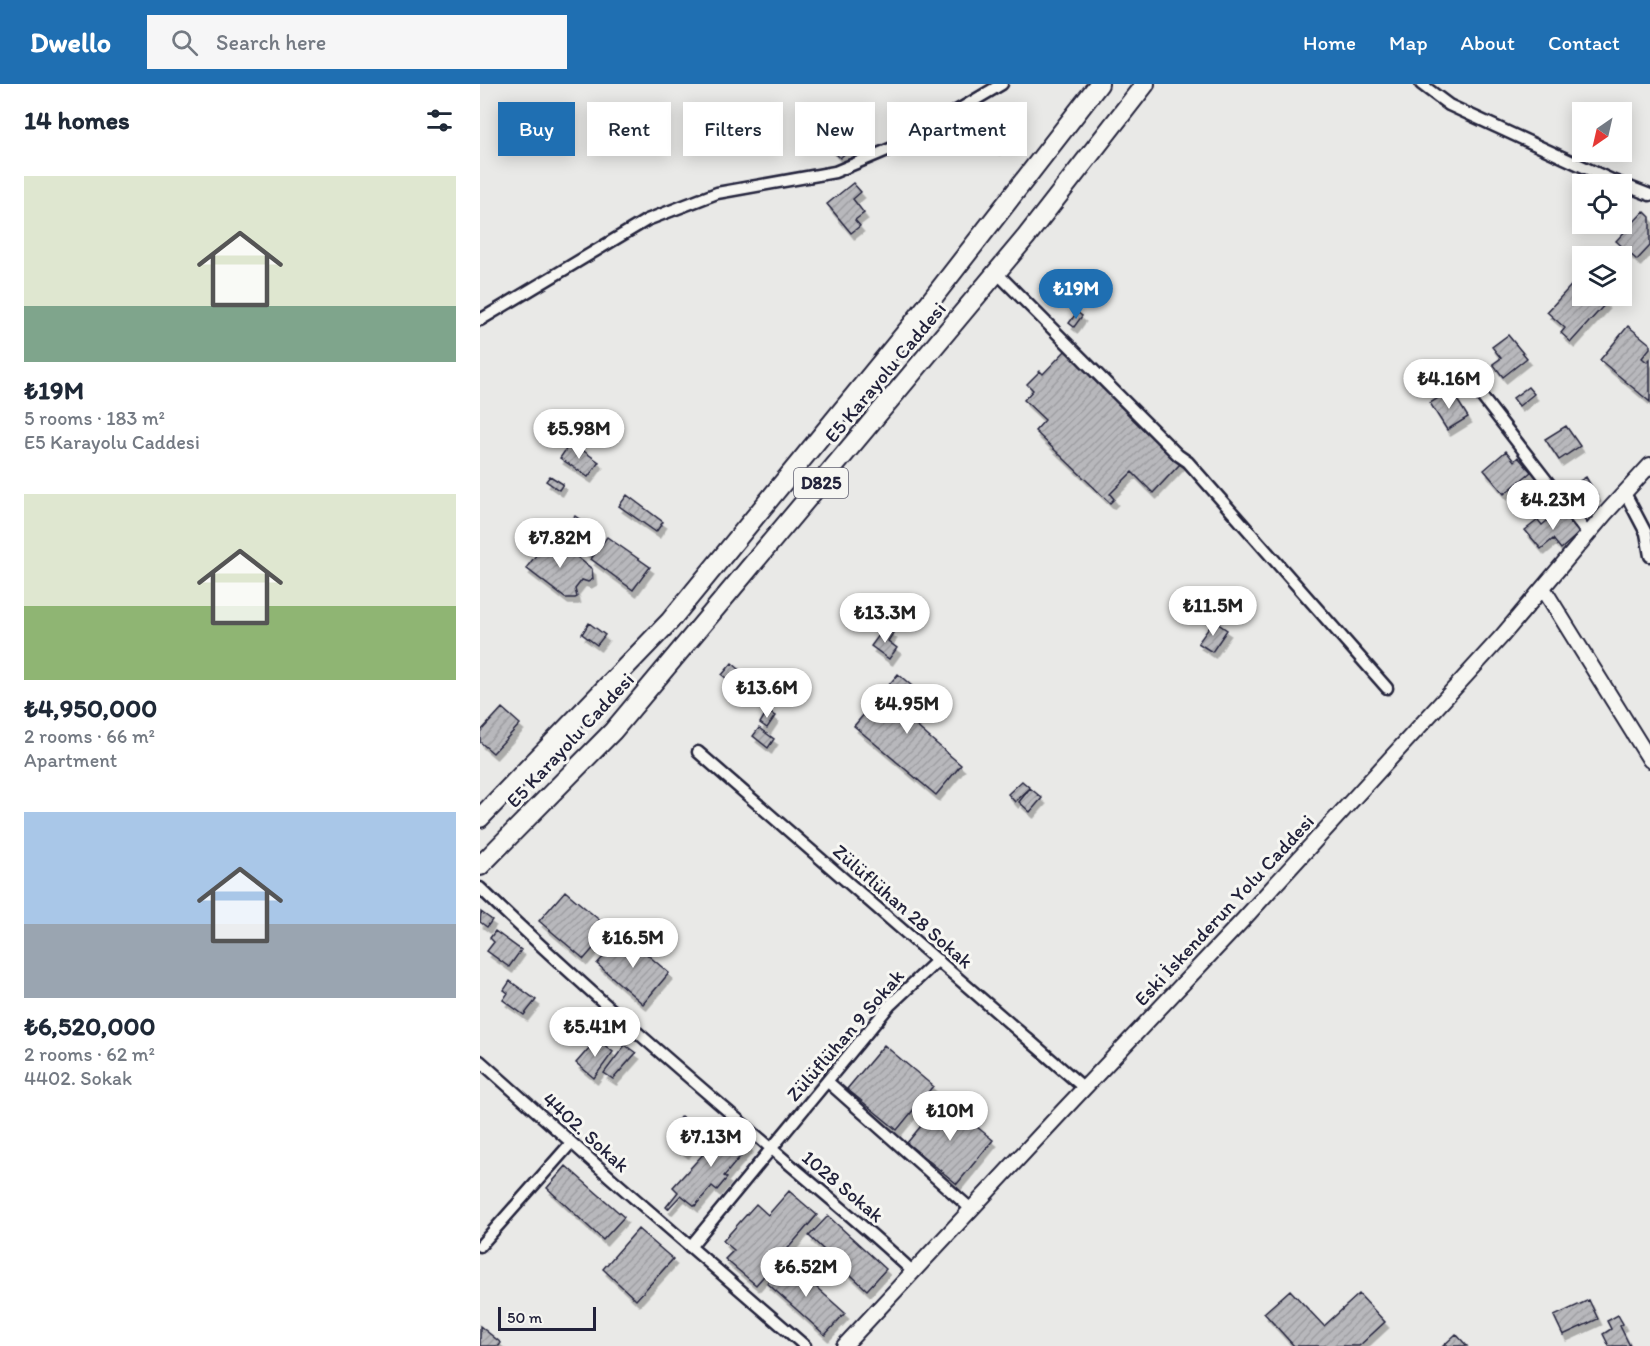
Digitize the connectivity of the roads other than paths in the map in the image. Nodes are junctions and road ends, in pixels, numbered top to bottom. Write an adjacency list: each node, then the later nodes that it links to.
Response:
1 (1002, 84): 7 (street)
2 (1099, 84): 17 (highway, E5 Karayolu Caddesi / D825)
3 (1145, 84): 6 (highway, E5 Karayolu Caddesi / D825)
4 (1421, 84): 5 (street)
5 (1650, 195)
6 (996, 271): 14 (street); 18 (highway, E5 Karayolu Caddesi / D825)
7 (480, 320)
8 (1479, 393): 11 (street)
9 (1650, 465): 10 (street, Eski İskenderun Yolu Caddesi)
10 (1625, 493): 11 (street, Eski İskenderun Yolu Caddesi); 12 (street)
11 (1588, 534): 13 (street, Eski İskenderun Yolu Caddesi)
12 (1650, 556)
13 (1543, 588): 16 (street); 23 (street, Eski İskenderun Yolu Caddesi)
14 (1387, 688)
15 (698, 753): 20 (street, Zülüflühan 28 Sokak)
16 (1650, 760)
17 (480, 818)
18 (480, 866)
19 (480, 888): 25 (street, 1028 Sokak)
20 (938, 960): 22 (street, Zülüflühan 9 Sokak); 23 (street, Zülüflühan 28 Sokak)
21 (480, 1061): 24 (street, 4402. Sokak)
22 (827, 1081): 25 (street, Zülüflühan 9 Sokak); 26 (street)
23 (1084, 1088): 26 (street, Eski İskenderun Yolu Caddesi)
24 (571, 1143): 27 (street); 28 (street, 4402. Sokak)
25 (771, 1149): 28 (street, Zülüflühan 9 Sokak); 29 (street, 1028 Sokak)
26 (971, 1209): 29 (street, Eski İskenderun Yolu Caddesi)
27 (480, 1246)
28 (690, 1247): 30 (street, 4402. Sokak)
29 (913, 1272): 31 (street, Eski İskenderun Yolu Caddesi)
30 (805, 1346)
31 (844, 1346)

